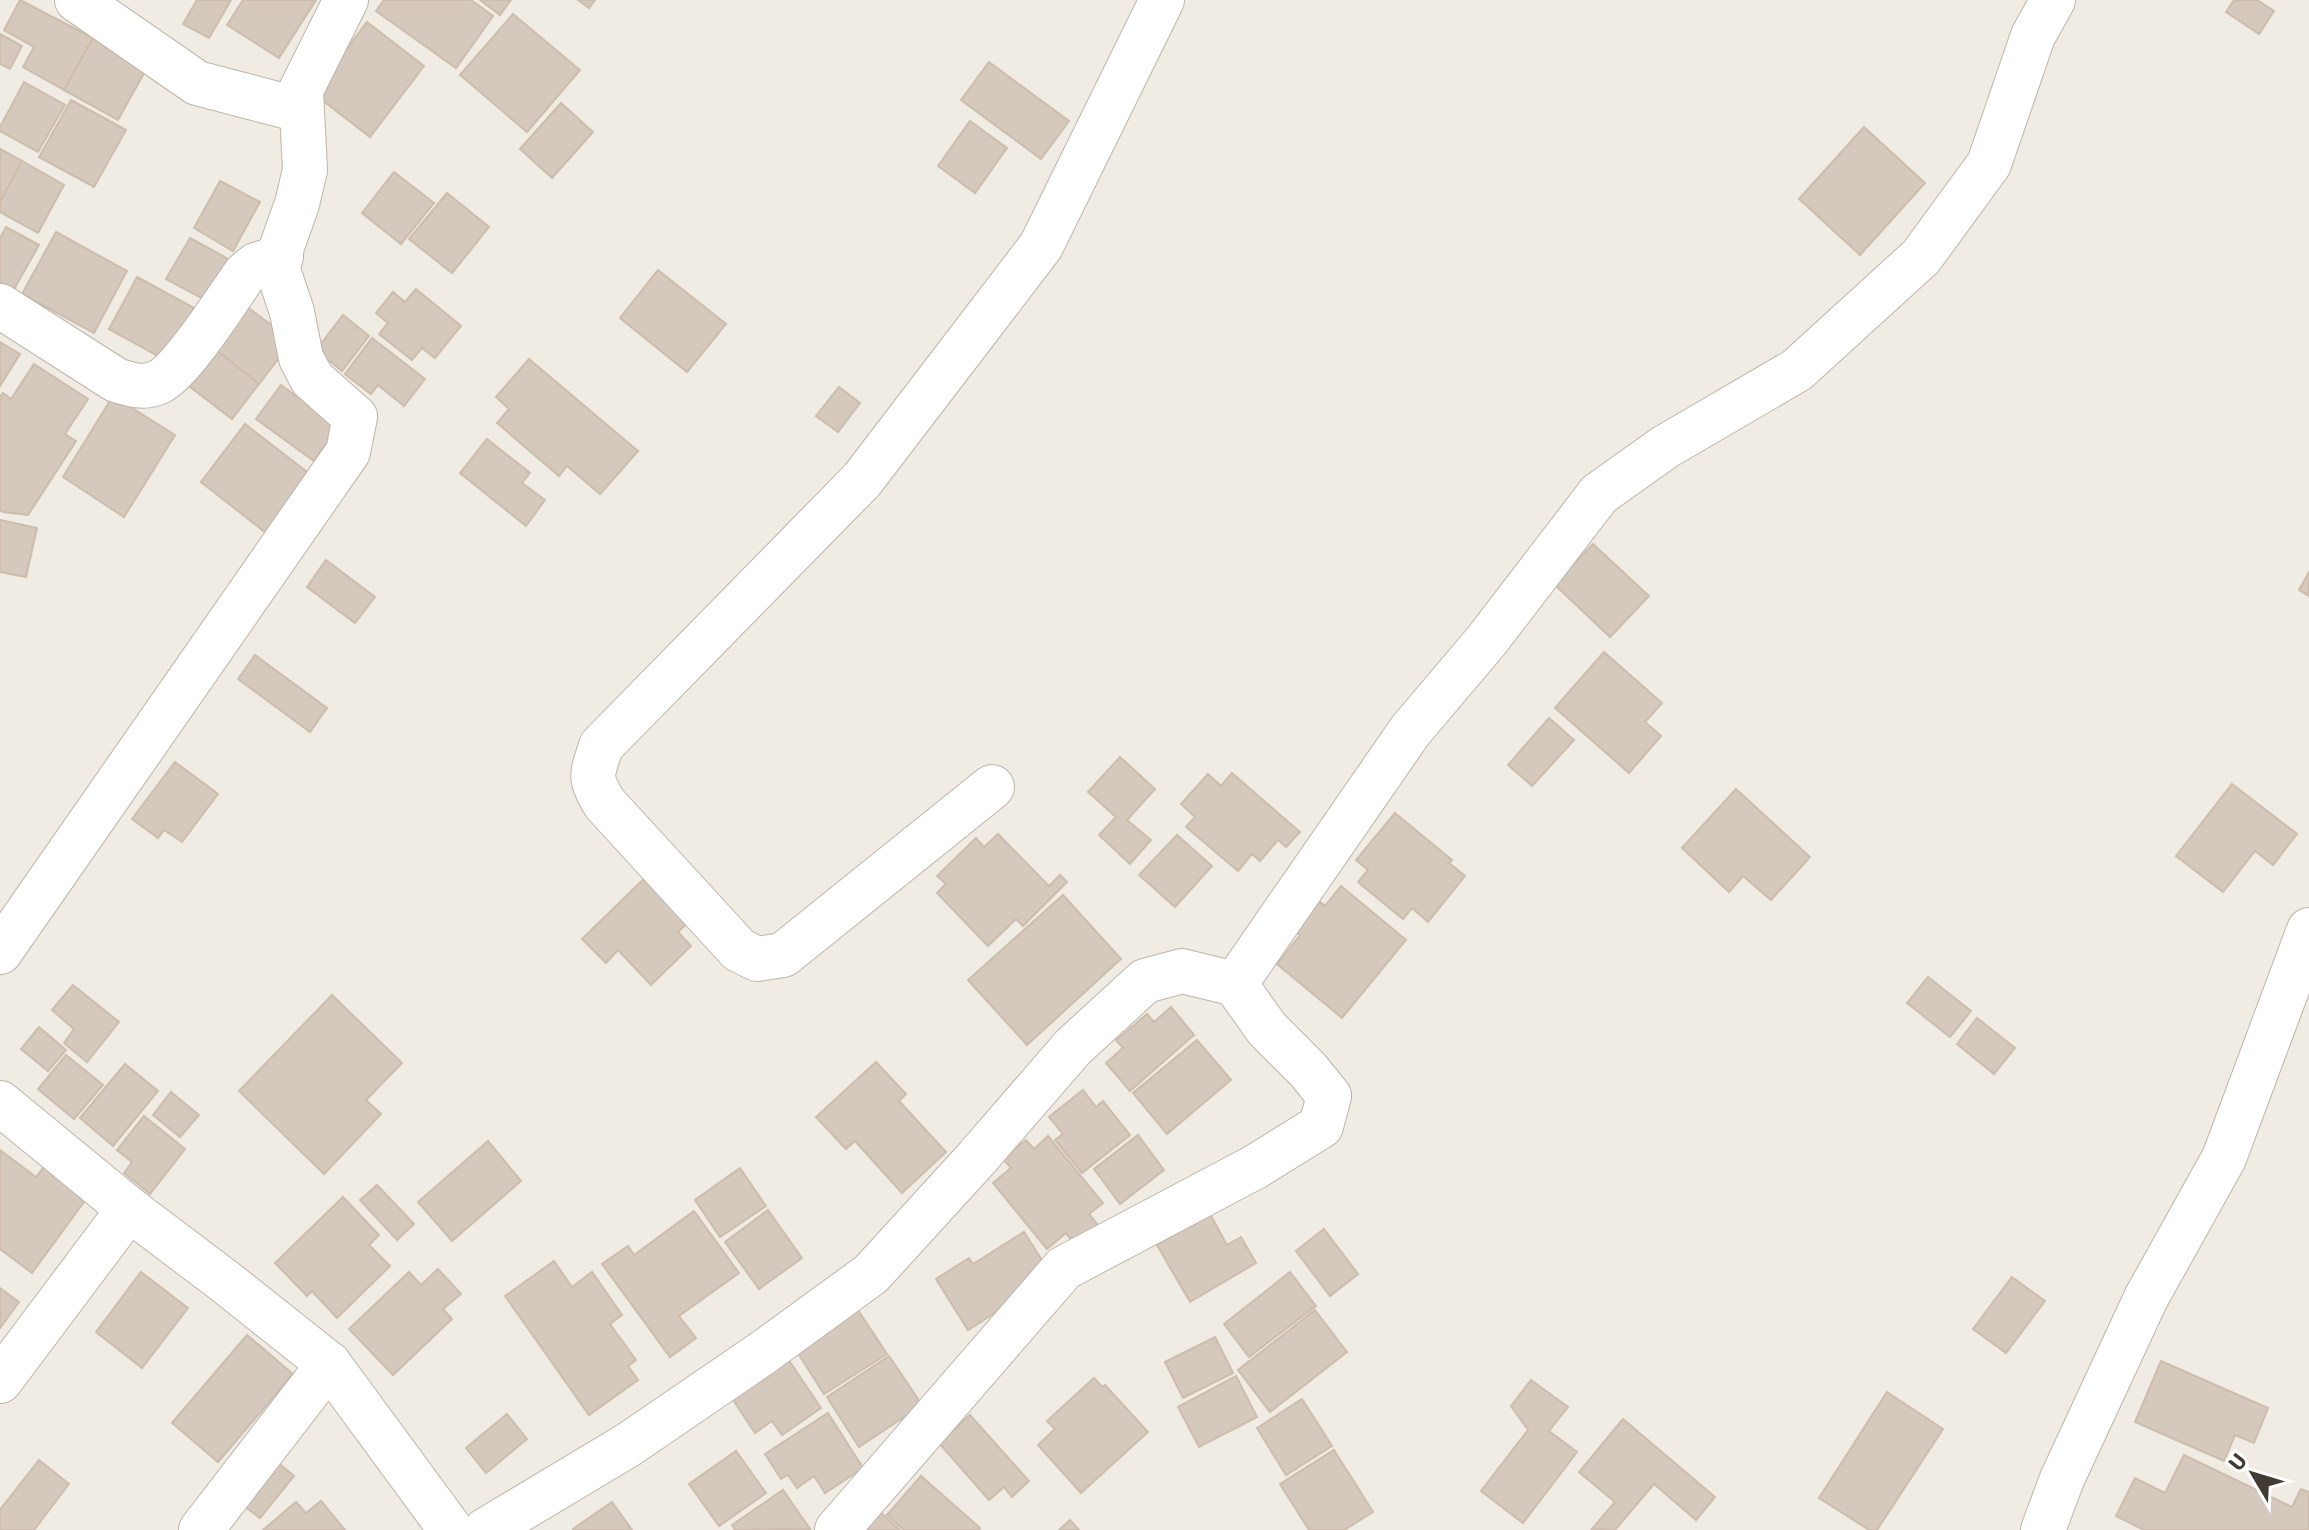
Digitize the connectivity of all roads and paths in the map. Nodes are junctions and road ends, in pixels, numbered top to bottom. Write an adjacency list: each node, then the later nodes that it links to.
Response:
1 (77, 0): 5 (street)
2 (346, 0): 5 (street)
3 (1162, 0): 8 (street)
4 (2053, 0): 11 (street)
5 (300, 110): 6 (street)
6 (281, 257): 7 (street); 10 (street)
7 (0, 306)
8 (992, 787)
9 (2309, 930): 20 (street)
10 (0, 952)
11 (1235, 984): 18 (street); 19 (street)
12 (0, 1103): 13 (street)
13 (129, 1209): 14 (street); 15 (street)
14 (329, 1364): 16 (street); 17 (street)
15 (0, 1381)
16 (201, 1530)
17 (451, 1530)
18 (486, 1530)
19 (837, 1530)
20 (2043, 1530)

